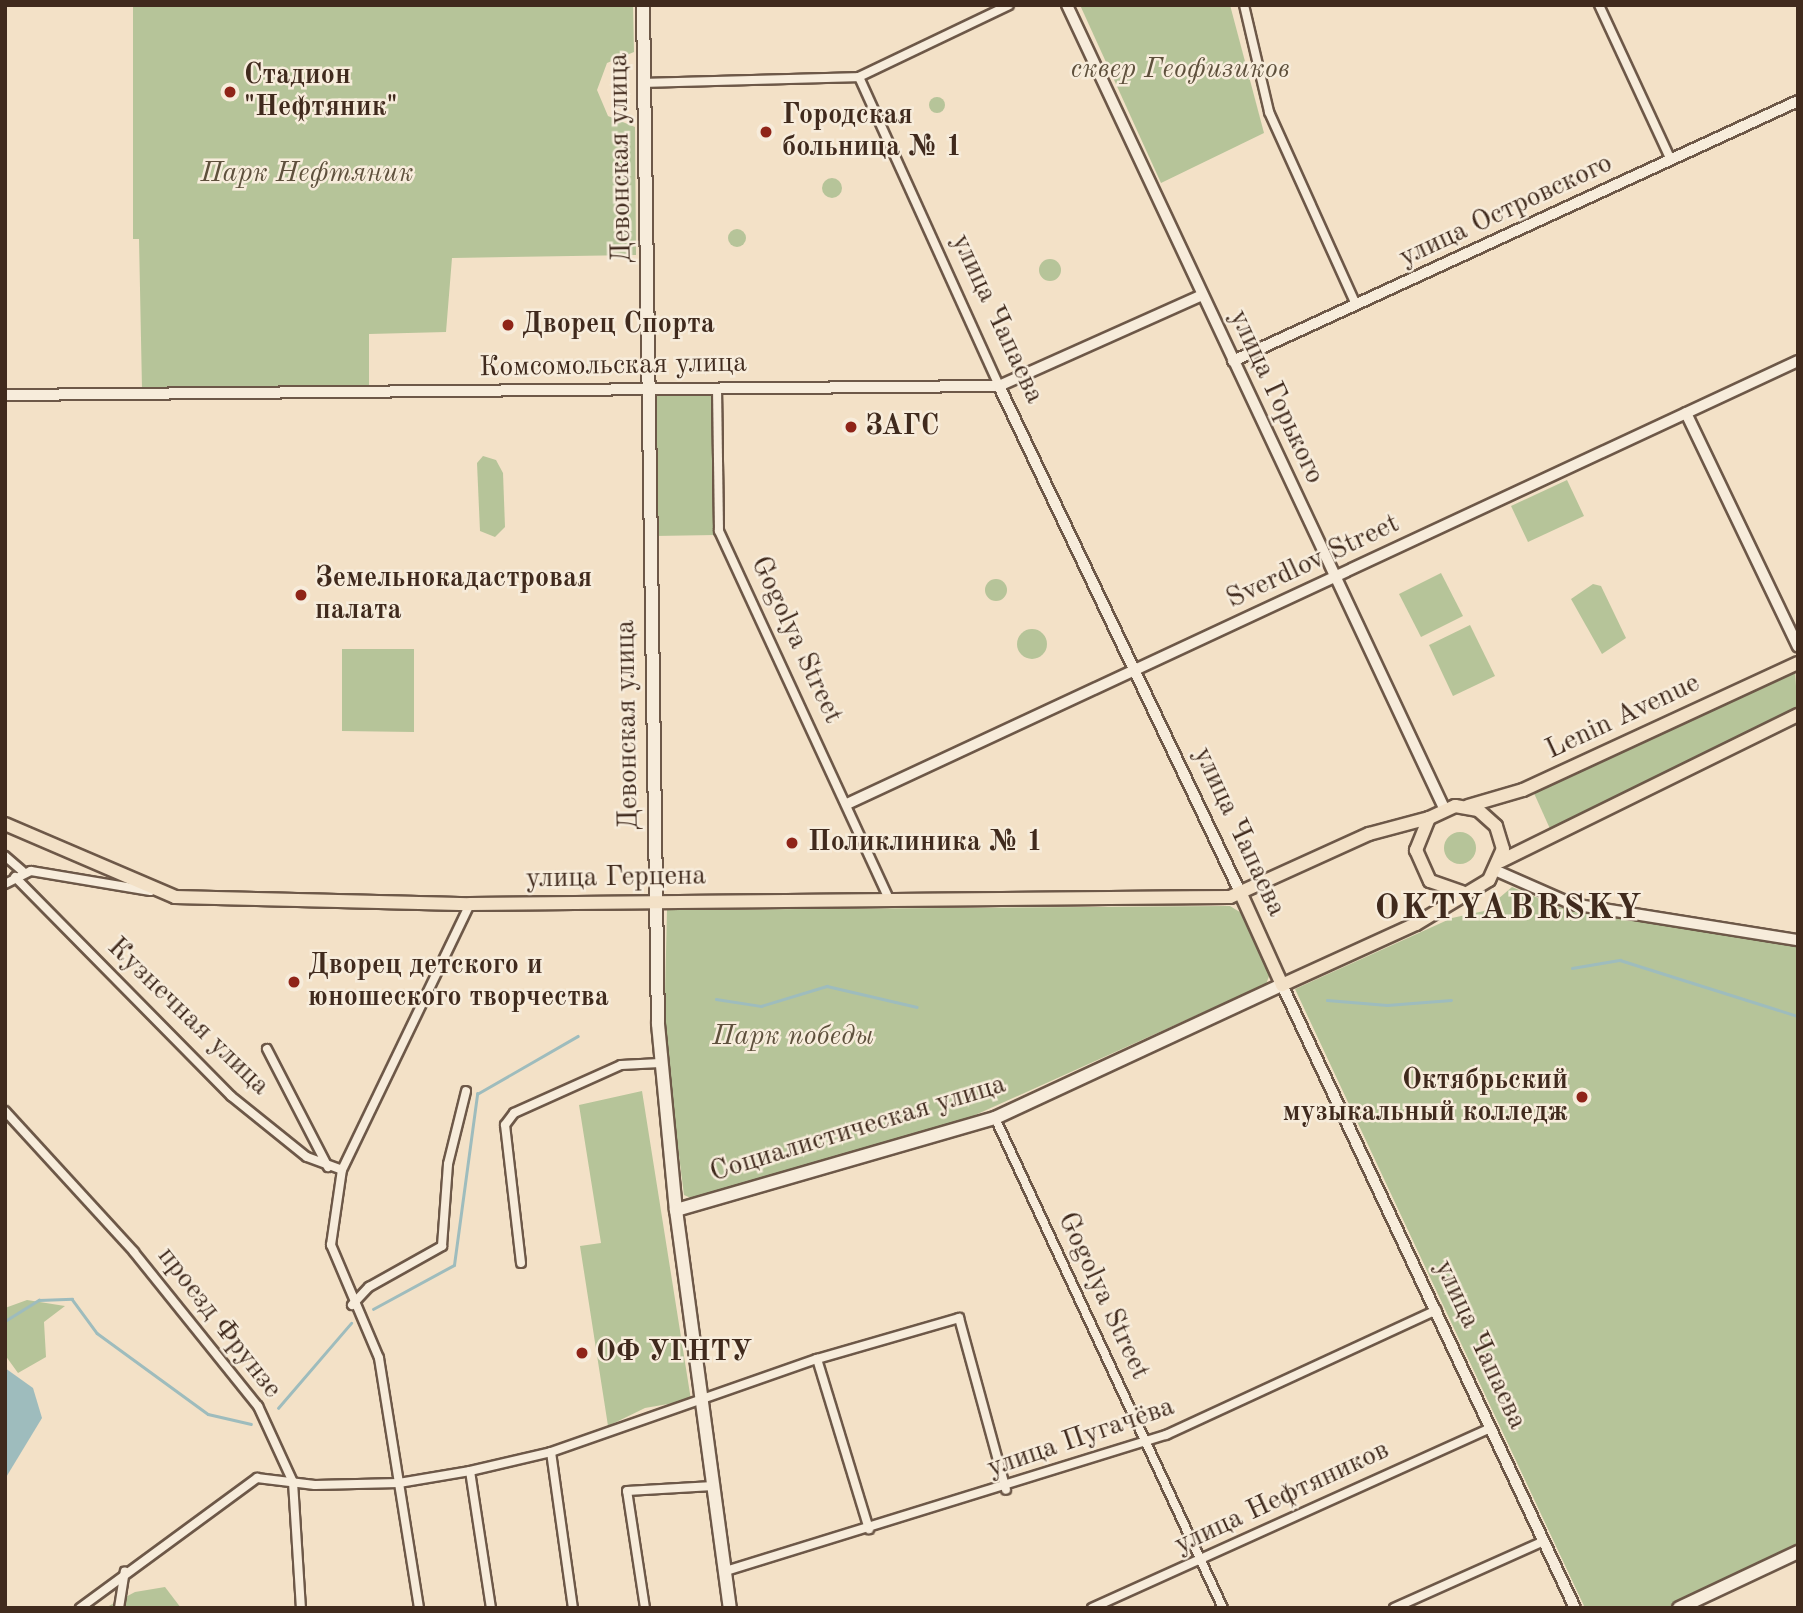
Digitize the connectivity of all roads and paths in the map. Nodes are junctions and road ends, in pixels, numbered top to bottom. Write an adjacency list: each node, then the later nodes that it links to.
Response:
1 (643, 5): 7 (main road, Девонская улица)
2 (1009, 5): 6 (street)
3 (1067, 5): 10 (street, улица Горького)
4 (1244, 5): 11 (street)
5 (1599, 5): 9 (street)
6 (859, 76): 7 (street); 14 (street, улица Чапаева)
7 (645, 83): 16 (main road, Девонская улица)
8 (1798, 101): 9 (street, улица Островского)
9 (1671, 160): 11 (street, улица Островского)
10 (1202, 295): 12 (street, улица Горького); 14 (street, Комсомольская улица)
11 (1356, 304): 12 (street, улица Островского)
12 (1233, 361): 19 (street, улица Горького)
13 (1798, 361): 18 (street, Sverdlov Street)
14 (999, 386): 15 (street, Комсомольская улица); 22 (street, улица Чапаева)
15 (717, 388): 16 (street, Комсомольская улица); 24 (street, Gogolya Street)
16 (648, 389): 17 (street, Комсомольская улица); 38 (main road, Девонская улица)
17 (5, 395)
18 (1686, 413): 19 (street, Sverdlov Street); 20 (street)
19 (1335, 576): 22 (street, Sverdlov Street); 26 (street, улица Горького)
20 (1798, 647)
21 (1798, 663): 25 (main road, Lenin Avenue)
22 (1135, 668): 24 (street, Sverdlov Street); 36 (street, улица Чапаева)
23 (1798, 715): 30 (main road)
24 (847, 804): 37 (street, Gogolya Street)
25 (1466, 806): 26 (main road); 30 (main road)
26 (1444, 808): 27 (main road)
27 (1429, 818): 35 (main road); 36 (main road)
28 (5, 824): 34 (main road, улица Герцена)
29 (5, 856): 31 (street)
30 (1499, 866): 35 (main road); 40 (street)
31 (22, 871): 32 (street); 34 (street)
32 (15, 877): 33 (street); 47 (street, Кузнечная улица)
33 (5, 884)
34 (155, 891): 39 (main road, улица Герцена)
35 (1462, 892): 41 (main road)
36 (1241, 894): 37 (main road, улица Герцена); 41 (main road, улица Чапаева)
37 (889, 899): 38 (main road, улица Герцена)
38 (655, 902): 39 (main road, улица Герцена); 43 (main road, Девонская улица)
39 (470, 904): 48 (street)
40 (1798, 940)
41 (1282, 985): 46 (main road, Социалистическая улица); 52 (street, улица Чапаева)
42 (267, 1049): 47 (street)
43 (660, 1063): 49 (main road, Девонская улица); 50 (street)
44 (466, 1091): 51 (street)
45 (5, 1111): 59 (street, проезд Фрунзе)
46 (995, 1118): 49 (main road, Социалистическая улица); 56 (street, Gogolya Street)
47 (328, 1167): 48 (street, Кузнечная улица)
48 (342, 1170): 51 (street)
49 (676, 1210): 54 (main road, Девонская улица)
50 (521, 1263)
51 (352, 1305): 60 (street)
52 (1437, 1310): 55 (street, улица Чапаева); 56 (street, улица Пугачёва)
53 (817, 1359): 54 (street); 62 (street); 63 (street)
54 (706, 1400): 57 (street); 61 (main road, Девонская улица)
55 (1490, 1428): 64 (street, улица Чапаева); 66 (street, улица Нефтяников)
56 (1146, 1441): 62 (street, улица Пугачёва); 66 (street, Gogolya Street)
57 (551, 1452): 58 (street); 74 (street)
58 (470, 1471): 60 (street); 73 (street)
59 (293, 1482): 60 (street); 67 (street); 71 (street, проезд Фрунзе)
60 (399, 1483): 72 (street)
61 (713, 1486): 68 (main road, Девонская улица); 75 (street)
62 (1006, 1490): 63 (street, улица Пугачёва)
63 (869, 1529): 68 (street, улица Пугачёва)
64 (1544, 1541): 79 (street); 80 (street, улица Чапаева)
65 (1798, 1552): 81 (main road)
66 (1202, 1561): 77 (street, улица Нефтяников); 78 (street, Gogolya Street)
67 (125, 1571): 69 (street); 70 (street)
68 (726, 1571): 76 (main road, Девонская улица)
69 (80, 1608)
70 (120, 1608)
71 (301, 1608)
72 (419, 1608)
73 (491, 1608)
74 (573, 1608)
75 (645, 1608)
76 (730, 1608)
77 (1092, 1608)
78 (1223, 1608)
79 (1394, 1608)
80 (1575, 1608)
81 (1679, 1608)

